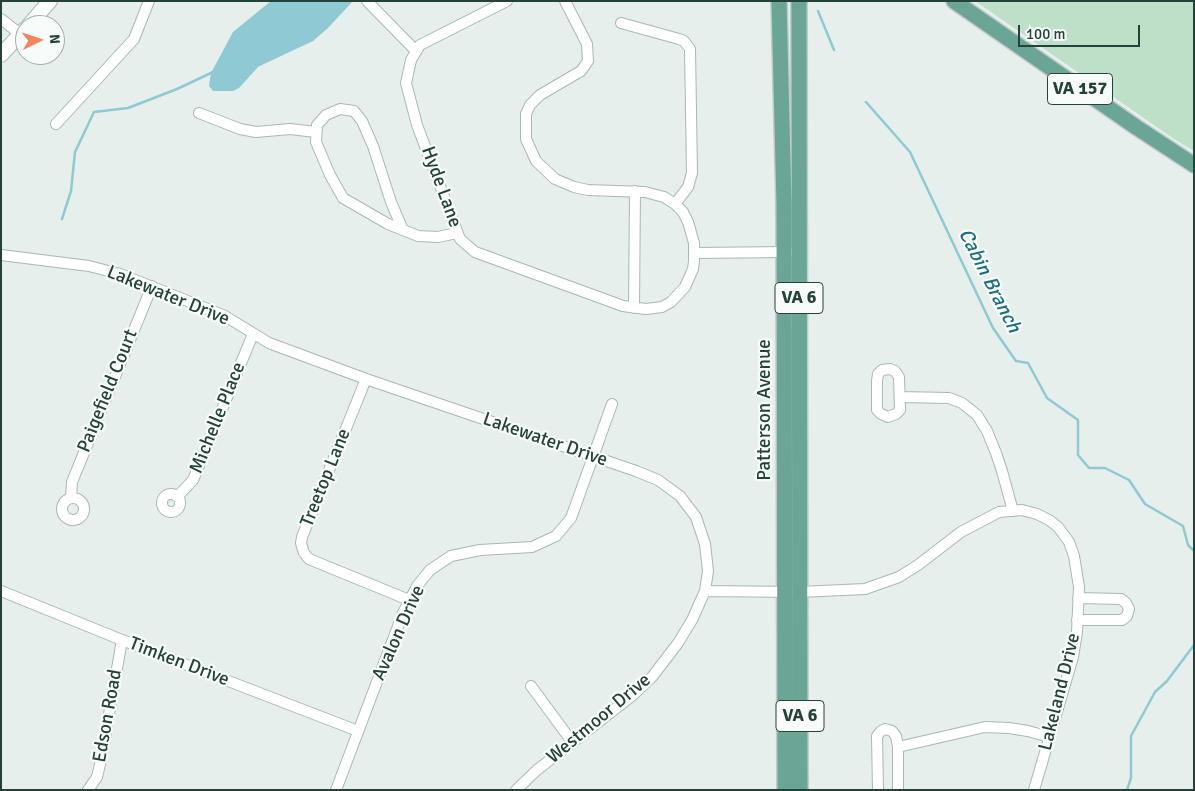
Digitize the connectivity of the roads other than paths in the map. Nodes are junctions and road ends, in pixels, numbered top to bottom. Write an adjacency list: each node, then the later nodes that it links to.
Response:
1 (50, 1): 9 (street)
2 (149, 1): 17 (street)
3 (367, 1): 14 (street)
4 (507, 1): 14 (street)
5 (565, 1): 20 (street)
6 (779, 1): 24 (main road, Patterson Avenue / VA 6)
7 (798, 1): 24 (main road, Patterson Avenue / VA 6)
8 (954, 1): 19 (main road, VA 157)
9 (38, 15)
10 (1, 19): 12 (street)
11 (621, 23): 21 (street)
12 (15, 25)
13 (15, 40): 15 (street)
14 (416, 51): 23 (street, Hyde Lane)
15 (1, 55)
16 (199, 113): 18 (street)
17 (56, 124)
18 (316, 132): 22 (street); 22 (street)
19 (1194, 165)
20 (635, 191): 21 (street); 28 (street)
21 (675, 204): 25 (street)
22 (403, 230): 23 (street)
23 (458, 233): 28 (street, Hyde Lane)
24 (792, 252): 25 (street); 39 (main road, Patterson Avenue / VA 6)
25 (695, 253): 28 (street, Hyde Lane)
26 (1, 256): 27 (street, Lakewater Drive)
27 (152, 286): 29 (street, Lakewater Drive); 35 (street, Paigefield Court)
28 (634, 308)
29 (253, 334): 30 (street, Lakewater Drive); 34 (street, Michelle Place)
30 (366, 379): 33 (street, Lakewater Drive); 41 (street, Treetop Lane)
31 (900, 397): 36 (street)
32 (612, 404): 33 (street, Avalon Drive)
33 (593, 457): 38 (street, Lakewater Drive); 41 (street, Avalon Drive)
34 (177, 497)
35 (71, 498)
36 (1013, 511): 39 (street); 40 (street, Lakeland Drive)
37 (1, 591): 43 (street, Timken Drive)
38 (705, 591): 39 (street); 47 (street, Westmoor Drive)
39 (792, 592): 52 (main road, Patterson Avenue / VA 6); 53 (main road, Patterson Avenue / VA 6)
40 (1078, 598): 42 (street, Lakeland Drive); 42 (street)
41 (409, 600): 45 (street, Avalon Drive)
42 (1077, 620): 46 (street, Lakeland Drive)
43 (122, 640): 45 (street, Timken Drive); 49 (street, Edson Road)
44 (531, 686): 47 (street)
45 (358, 731): 50 (street, Avalon Drive)
46 (1049, 737): 48 (street); 56 (street, Lakeland Drive)
47 (573, 743): 51 (street, Westmoor Drive)
48 (898, 746): 54 (street); 55 (street)
49 (88, 790)
50 (336, 790)
51 (516, 790)
52 (785, 790)
53 (800, 790)
54 (878, 790)
55 (898, 790)
56 (1034, 790)

